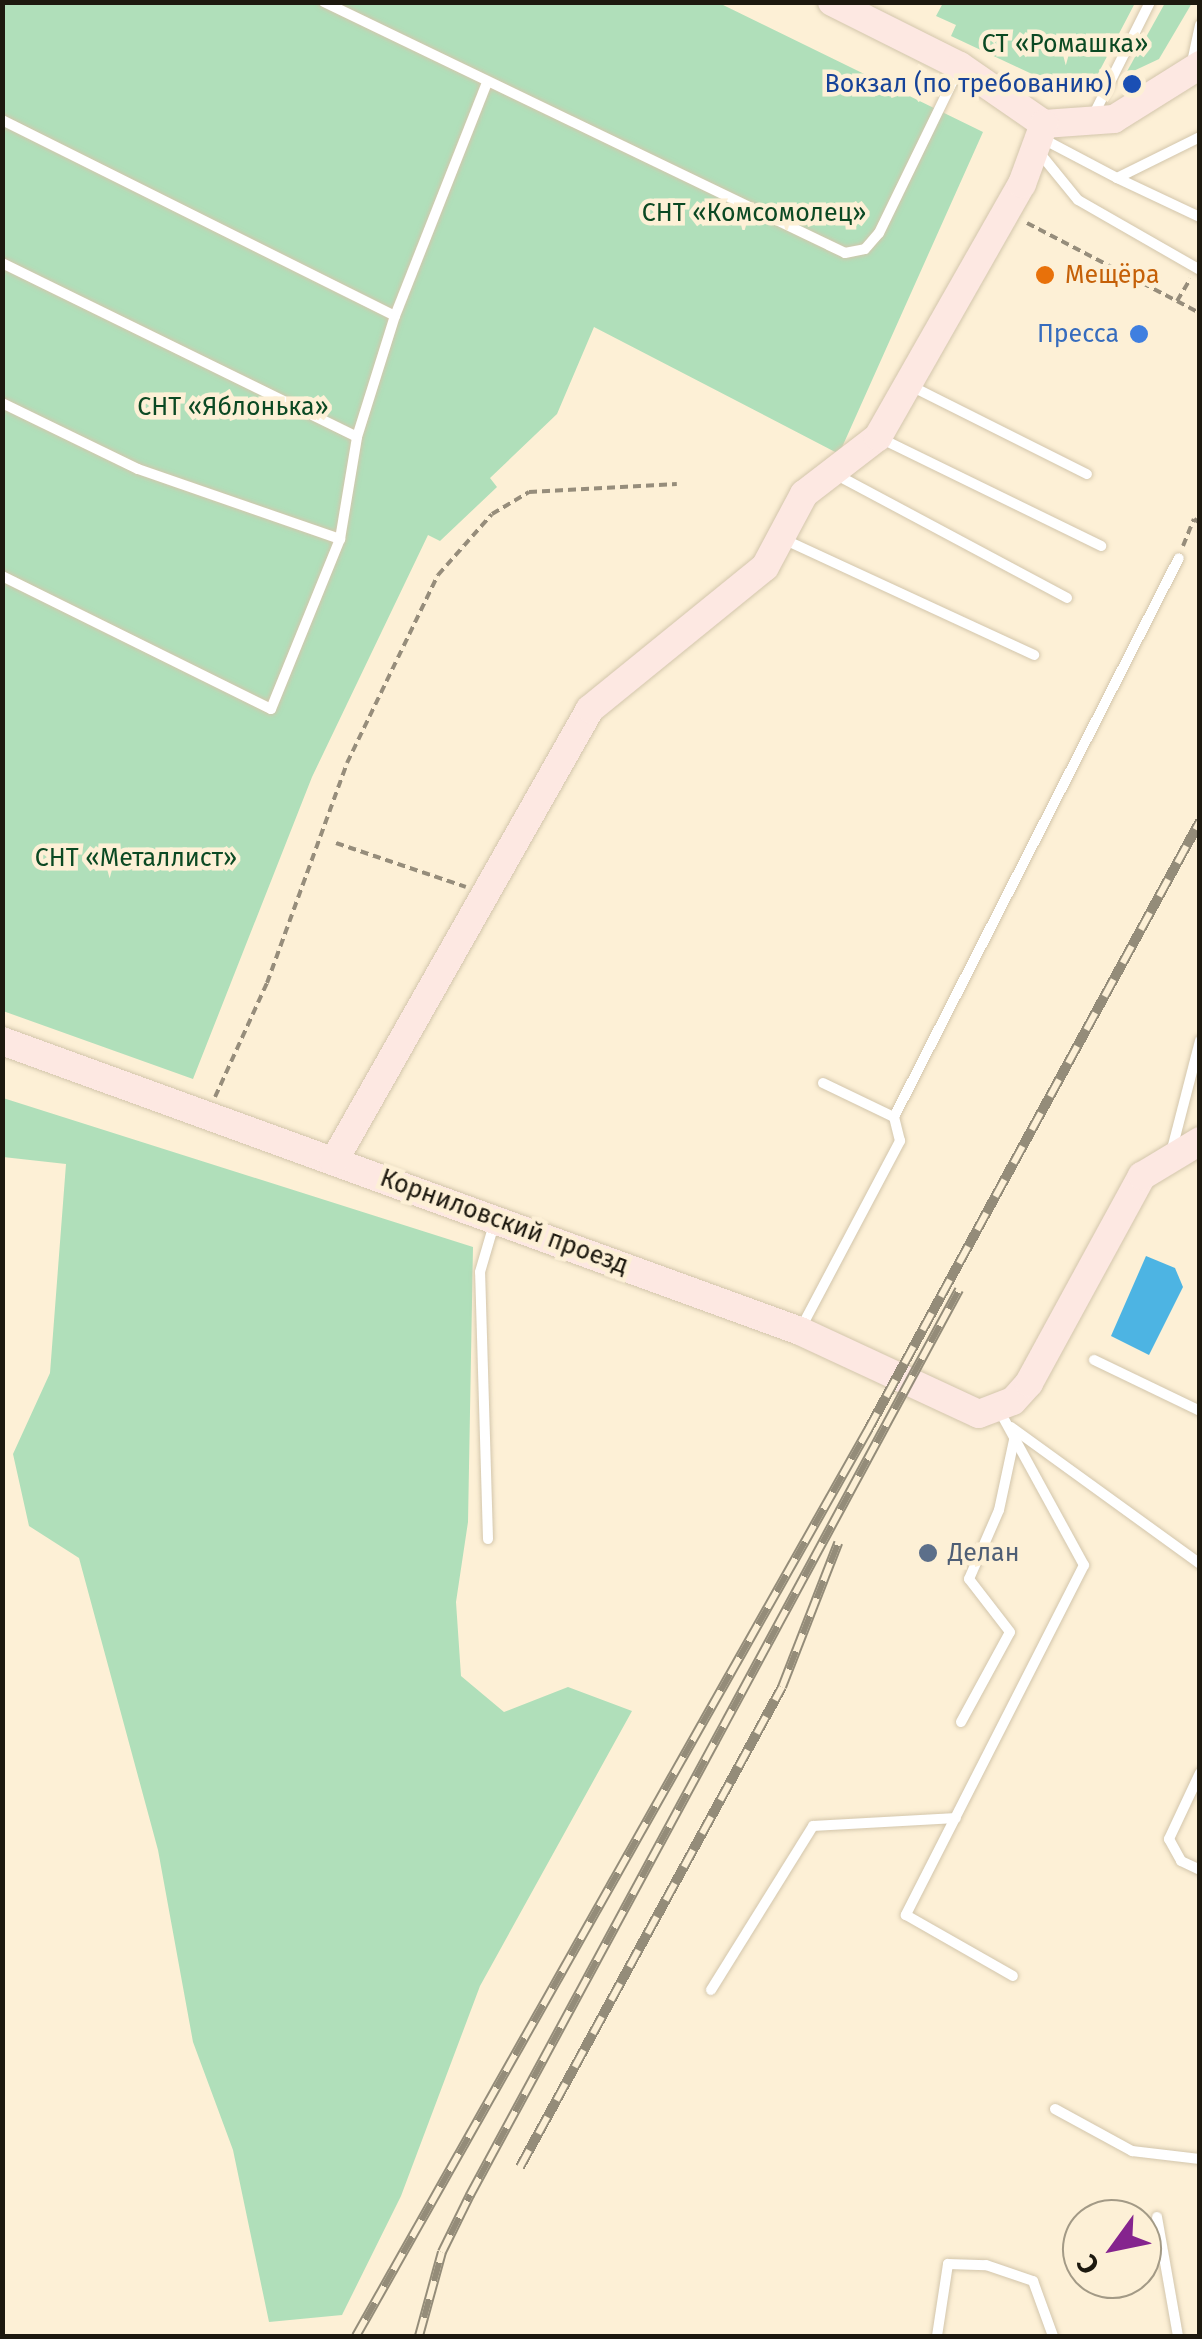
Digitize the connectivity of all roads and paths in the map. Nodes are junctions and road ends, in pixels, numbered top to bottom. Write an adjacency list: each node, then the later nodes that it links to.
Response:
1 (324, 2): 7 (lane)
2 (832, 2): 5 (street)
3 (1150, 2): 9 (lane)
4 (1200, 25): 6 (lane)
5 (960, 66): 7 (lane); 11 (street)
6 (1195, 67): 9 (street)
7 (487, 82): 19 (lane)
8 (2, 120): 19 (lane)
9 (1090, 123): 11 (street)
10 (1200, 137): 12 (lane)
11 (1041, 138): 12 (lane); 16 (lane); 20 (street)
12 (1116, 178): 14 (lane)
13 (1028, 206): 17 (path)
14 (1200, 217)
15 (2, 263): 22 (lane)
16 (1198, 269): 17 (path)
17 (1177, 302): 18 (path)
18 (1200, 312)
19 (395, 316): 22 (lane)
20 (907, 383): 23 (street); 25 (lane)
21 (2, 403): 29 (lane)
22 (357, 437): 29 (lane)
23 (878, 437): 24 (street); 30 (lane)
24 (835, 474): 28 (street); 33 (lane)
25 (1087, 474)
26 (677, 484): 40 (path)
27 (1200, 522): 31 (path)
28 (781, 538): 34 (lane); 36 (street)
29 (340, 539): 32 (lane)
30 (1100, 546)
31 (1178, 558): 41 (lane)
32 (2, 576)
33 (1067, 598)
34 (1034, 655)
35 (336, 843): 36 (path)
36 (489, 895): 44 (street)
37 (2, 1041): 40 (street, Корниловский проезд)
38 (1200, 1041): 43 (lane)
39 (823, 1083): 41 (lane)
40 (206, 1114): 44 (street, Корниловский проезд)
41 (894, 1117): 46 (lane)
42 (1200, 1141): 43 (street)
43 (1170, 1154): 49 (street)
44 (334, 1161): 45 (street, Корниловский проезд)
45 (495, 1219): 46 (street, Корниловский проезд); 51 (lane)
46 (800, 1331): 49 (street, Корниловский проезд)
47 (1094, 1360): 48 (lane)
48 (1200, 1411)
49 (1002, 1417): 50 (lane); 52 (lane)
50 (1015, 1438): 53 (lane); 55 (lane)
51 (488, 1539)
52 (1199, 1562)
53 (960, 1722)
54 (1200, 1773): 56 (lane)
55 (956, 1818): 57 (lane); 58 (lane)
56 (1200, 1870)
57 (1014, 1976)
58 (711, 1990)
59 (1055, 2109): 60 (lane)
60 (1200, 2159)
61 (1162, 2245): 64 (lane)
62 (937, 2336): 63 (lane)
63 (1053, 2336)
64 (1178, 2336)

